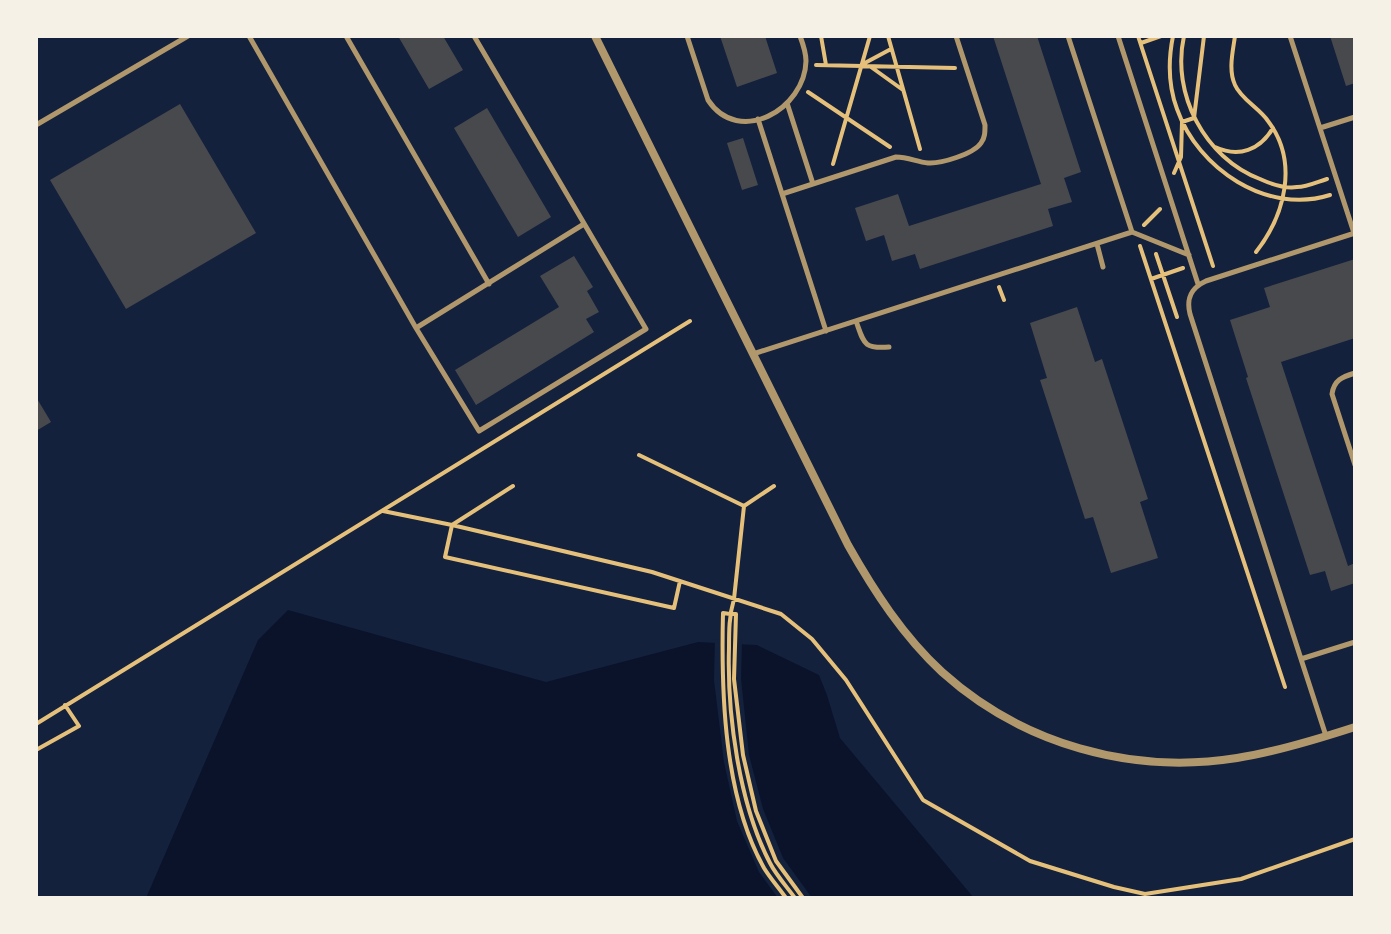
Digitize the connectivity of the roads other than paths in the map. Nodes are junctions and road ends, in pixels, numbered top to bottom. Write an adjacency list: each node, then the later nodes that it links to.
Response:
1 (188, 36): 15 (lane)
2 (249, 36): 28 (lane)
3 (346, 36): 25 (lane)
4 (474, 36): 19 (lane)
5 (595, 36): 31 (street)
6 (687, 36): 14 (lane)
7 (800, 36): 12 (lane)
8 (956, 36): 17 (lane)
9 (1068, 36): 20 (lane)
10 (1118, 36): 23 (lane)
11 (1290, 36): 16 (lane)
12 (787, 103): 14 (lane); 17 (lane)
13 (1355, 117): 16 (lane)
14 (758, 119): 18 (lane)
15 (36, 125)
16 (1320, 128): 21 (lane)
17 (813, 184): 18 (lane)
18 (782, 194): 29 (lane)
19 (584, 224): 25 (lane); 28 (lane)
20 (1134, 233): 22 (lane); 23 (lane)
21 (1354, 233): 26 (lane)
22 (1097, 244): 24 (lane); 27 (lane)
23 (1189, 255): 26 (lane)
24 (1103, 267)
25 (489, 284): 28 (lane)
26 (1198, 284): 35 (lane)
27 (856, 321): 29 (lane); 30 (lane)
28 (416, 328)
29 (826, 331): 31 (lane)
30 (889, 347)
31 (753, 354): 37 (street)
32 (1355, 373): 33 (lane)
33 (1355, 465)
34 (1355, 642): 35 (lane)
35 (1301, 659): 37 (lane)
36 (1355, 727): 37 (street)
37 (1326, 736)

